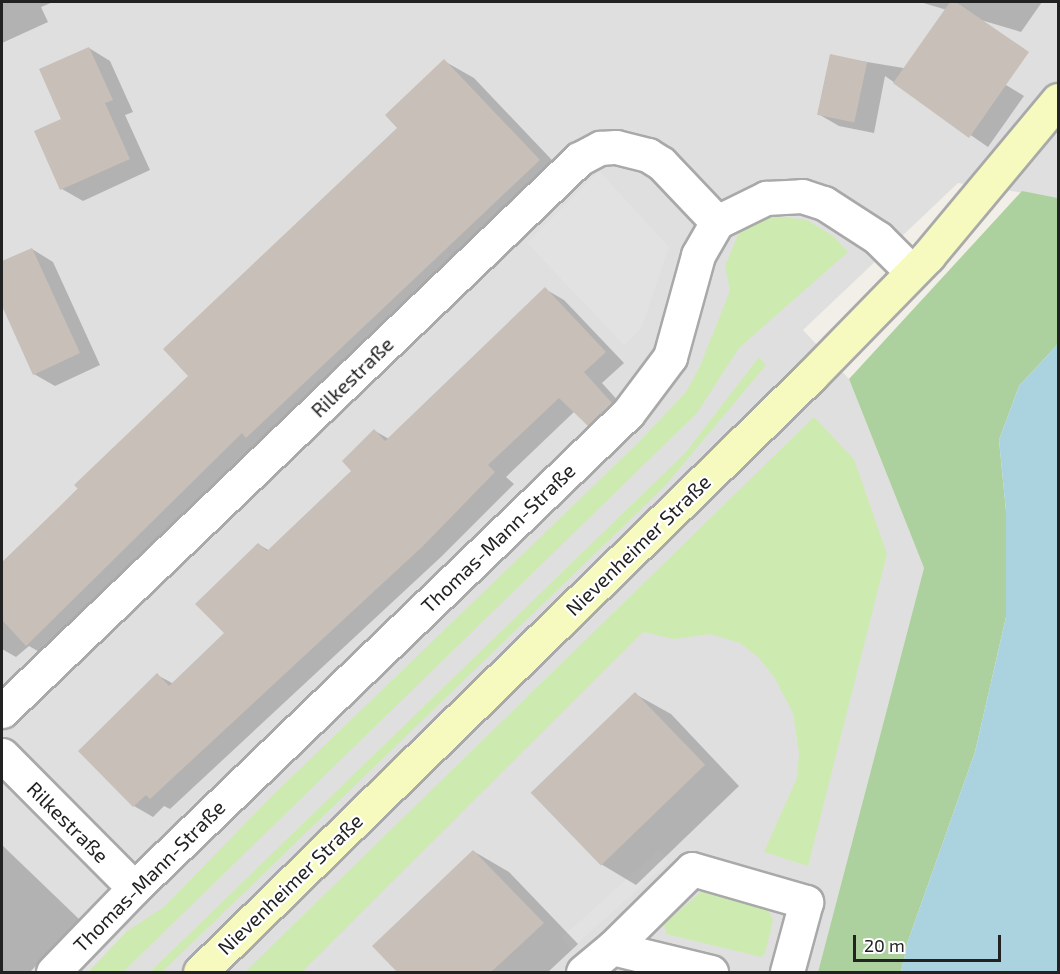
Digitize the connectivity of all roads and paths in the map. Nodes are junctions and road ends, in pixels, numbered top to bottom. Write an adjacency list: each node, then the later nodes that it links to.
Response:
1 (1059, 100): 3 (main road, Nievenheimer Straße)
2 (717, 222): 3 (street); 4 (street, Rilkestraße); 6 (street, Thomas-Mann-Straße)
3 (912, 272): 9 (main road, Nievenheimer Straße)
4 (5, 707)
5 (2, 755): 6 (street, Rilkestraße)
6 (134, 888): 8 (street, Thomas-Mann-Straße)
7 (612, 948): 10 (street); 11 (street); 12 (street)
8 (53, 972)
9 (200, 972)
10 (583, 972)
11 (711, 972)
12 (787, 972)

